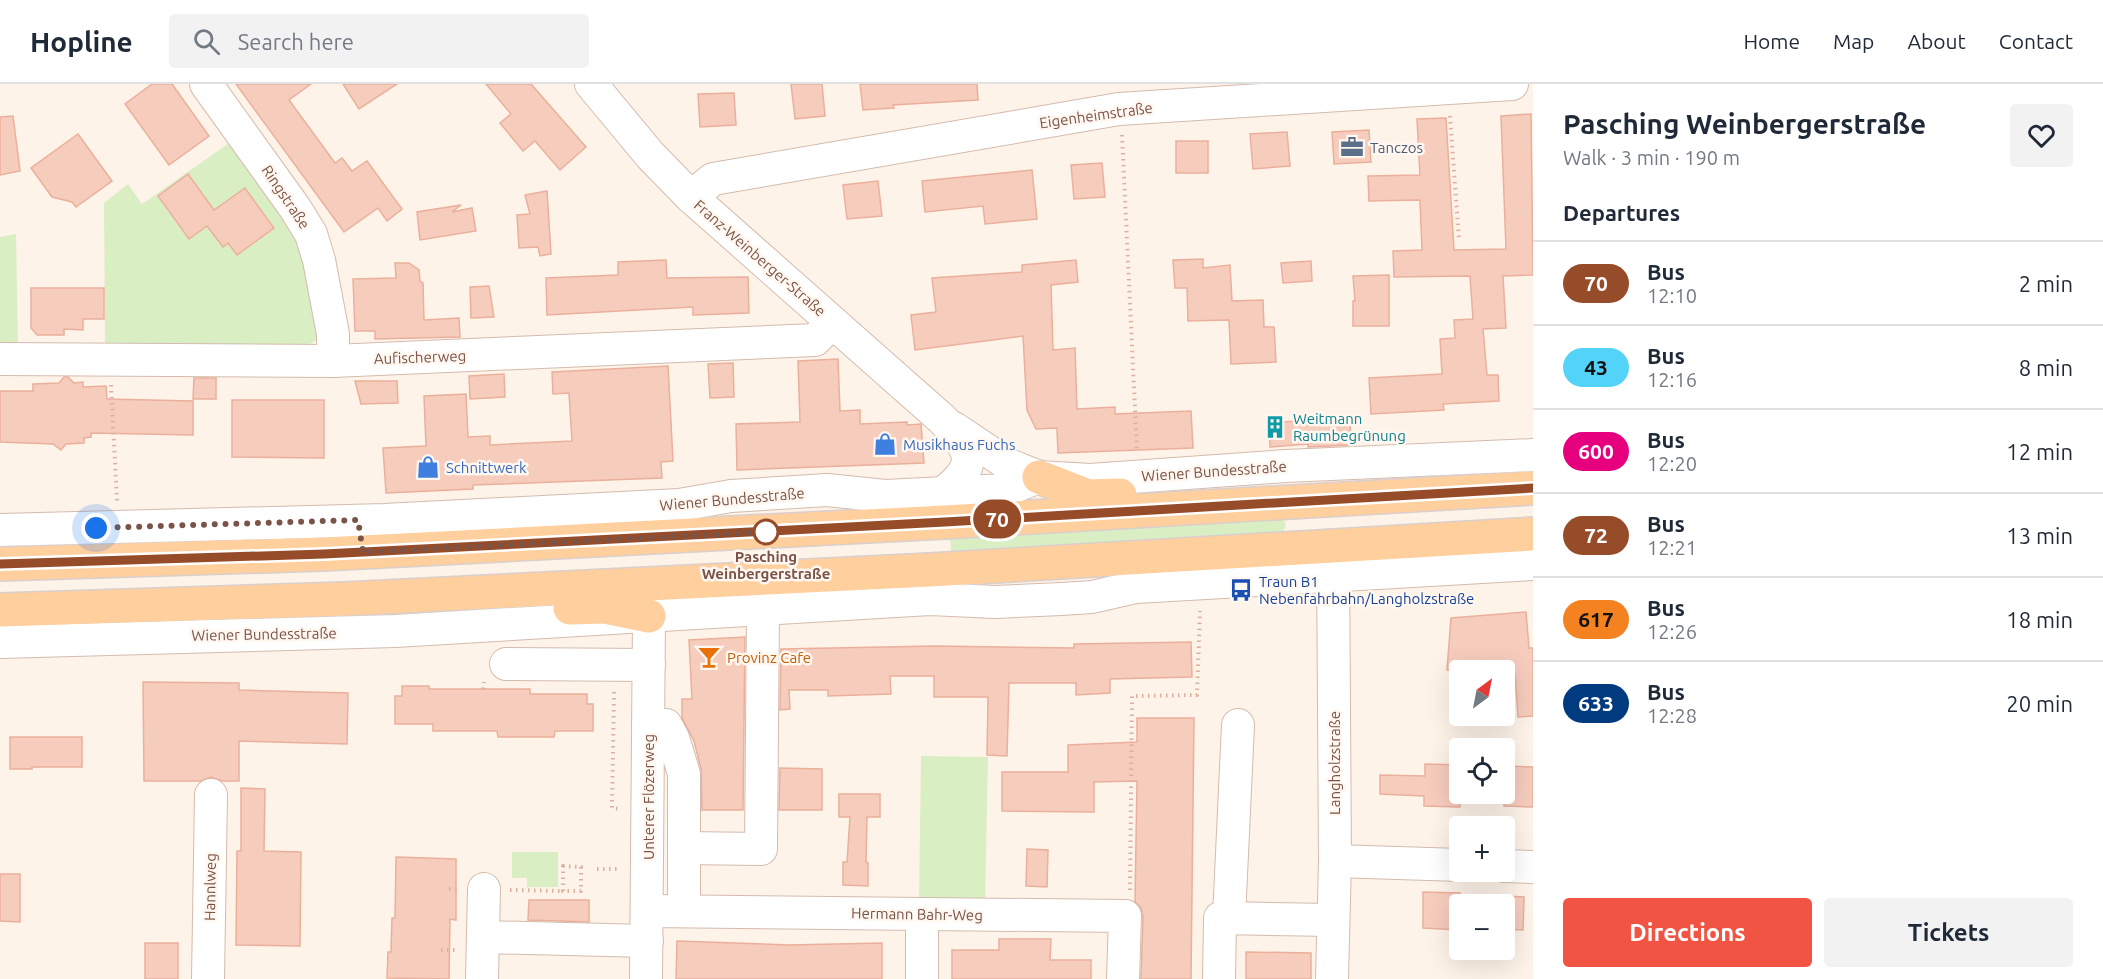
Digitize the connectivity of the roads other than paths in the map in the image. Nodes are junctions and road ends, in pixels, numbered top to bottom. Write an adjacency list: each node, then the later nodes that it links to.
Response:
1 (206, 84): 7 (street, Ringstraße)
2 (591, 84): 4 (street, Franz-Weinberger-Straße)
3 (1512, 84): 4 (street, Eigenheimstraße)
4 (691, 197): 5 (street, Franz-Weinberger-Straße)
5 (832, 322): 7 (street, Aufischerweg); 8 (street, Franz-Weinberger-Straße)
6 (0, 359): 7 (street, Aufischerweg)
7 (333, 361)
8 (942, 419): 10 (street, Franz-Weinberger-Straße); 12 (street, Franz-Weinberger-Straße)
9 (1533, 455): 10 (street, Wiener Bundesstraße)
10 (1039, 477): 12 (street, Wiener Bundesstraße); 13 (main road)
11 (1533, 488): 13 (main road)
12 (943, 493): 14 (street, Wiener Bundesstraße)
13 (1421, 495): 17 (main road)
14 (358, 520): 15 (street, Wiener Bundesstraße); 17 (street)
15 (0, 530)
16 (1533, 534): 18 (main road, Wiener Bundesstraße)
17 (363, 552): 19 (main road)
18 (1333, 561): 20 (street, Wiener Bundesstraße); 21 (main road, Wiener Bundesstraße); 22 (street, Wiener Bundesstraße); 32 (street, Langholzstraße)
19 (0, 564)
20 (1533, 564)
21 (344, 599): 23 (main road, Wiener Bundesstraße); 24 (main road)
22 (763, 609): 24 (street, Wiener Bundesstraße); 31 (street)
23 (0, 610)
24 (649, 616): 25 (street, Wiener Bundesstraße); 27 (street, Unterer Flözerweg)
25 (0, 642)
26 (506, 664): 27 (street)
27 (649, 664): 28 (street, Unterer Flözerweg)
28 (648, 725): 31 (street); 41 (street, Unterer Flözerweg)
29 (1238, 725): 39 (street)
30 (211, 795): 43 (street, Hannlweg)
31 (684, 848): 37 (street)
32 (1335, 861): 33 (street); 40 (street, Langholzstraße)
33 (1449, 865)
34 (1515, 866): 35 (street)
35 (1533, 867)
36 (484, 889): 42 (street)
37 (684, 911): 38 (street, Hermann Bahr-Weg); 41 (street, Hermann Bahr-Weg)
38 (922, 914): 46 (street); 47 (street, Hermann Bahr-Weg)
39 (1228, 918): 40 (street); 48 (street)
40 (1334, 920): 49 (street, Langholzstraße)
41 (647, 926): 42 (street, Hermann Bahr-Weg); 45 (street, Unterer Flözerweg)
42 (483, 937): 44 (street)
43 (208, 979)
44 (482, 979)
45 (646, 979)
46 (922, 979)
47 (1124, 979)
48 (1219, 979)
49 (1332, 979)

